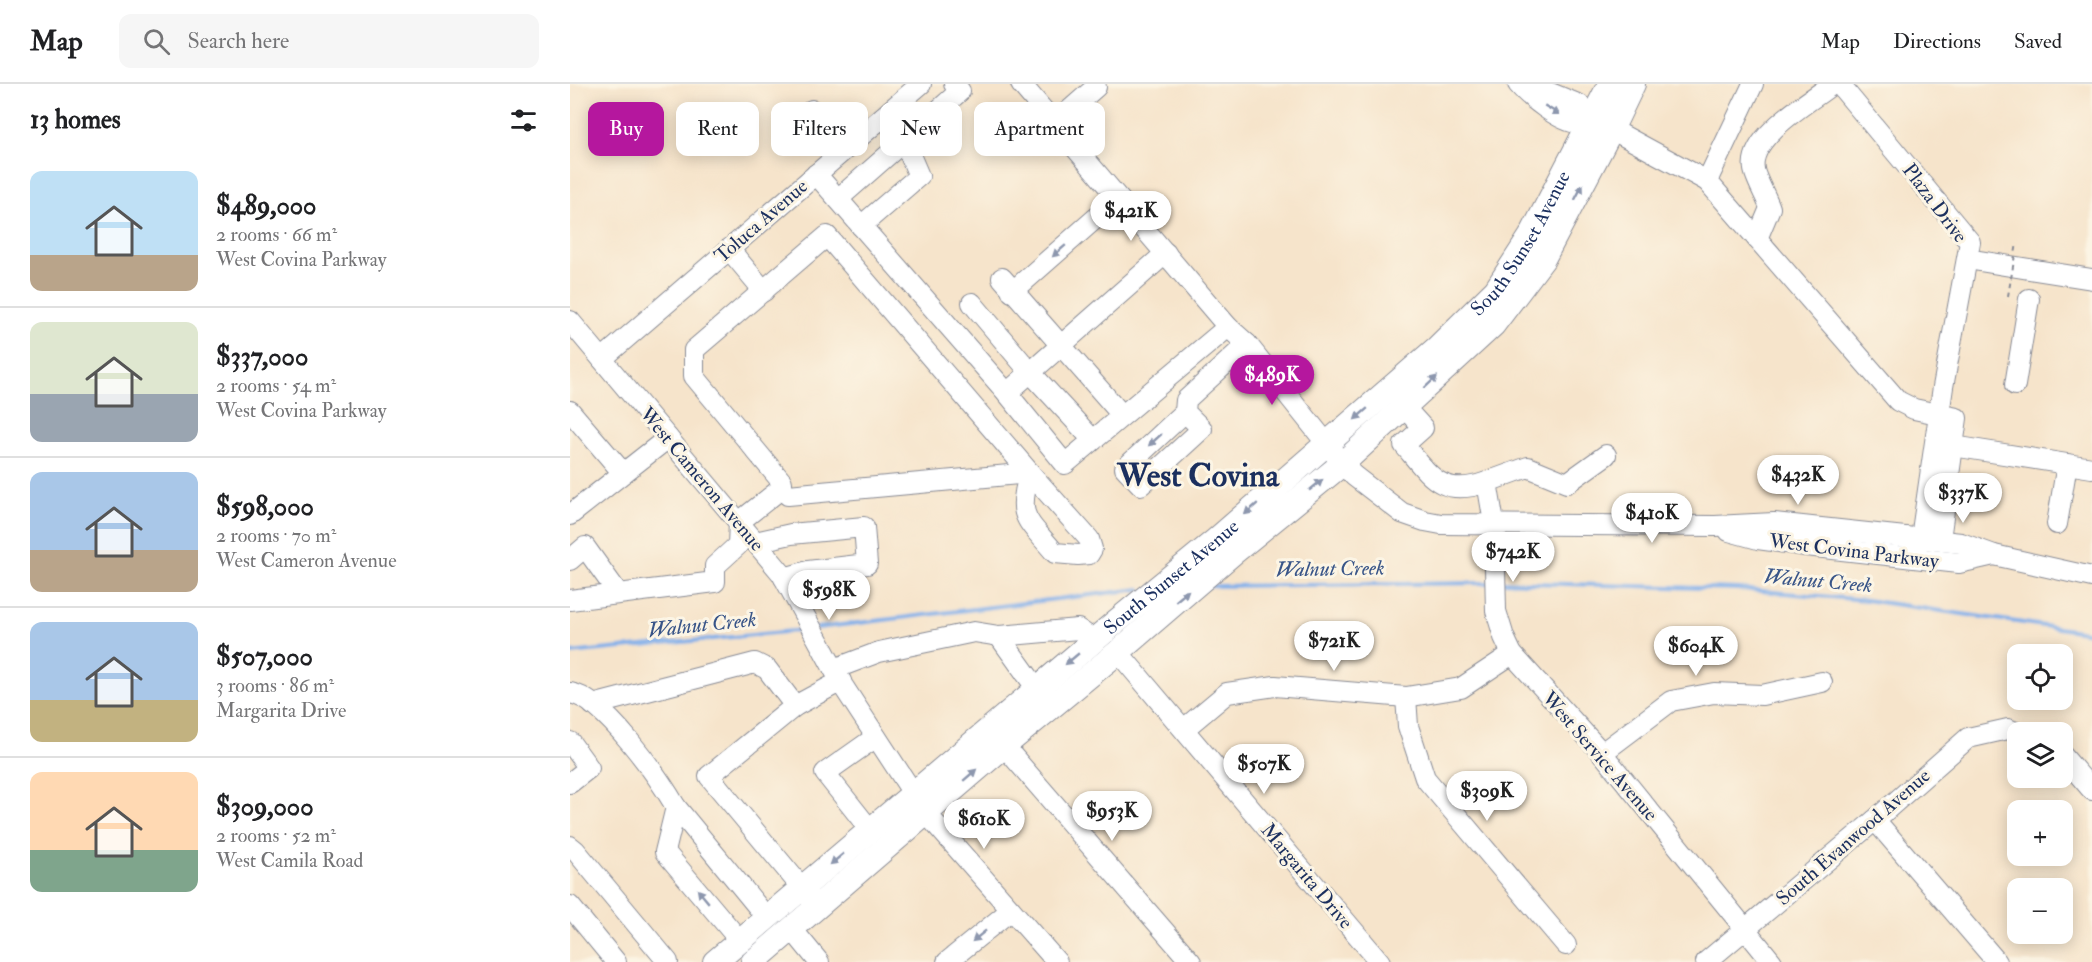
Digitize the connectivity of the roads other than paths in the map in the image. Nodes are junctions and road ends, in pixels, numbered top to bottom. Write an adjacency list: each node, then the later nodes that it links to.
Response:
1 (921, 84): 12 (street, Toluca Avenue)
2 (954, 84): 13 (street)
3 (1021, 84): 14 (street, West Covina Parkway)
4 (1518, 84): 17 (street, one-way to 17)
5 (1537, 84): 17 (street)
6 (1610, 84): 17 (main road, South Sunset Avenue)
7 (1633, 84): 17 (main road, South Sunset Avenue)
8 (1753, 84): 24 (street)
9 (1833, 84): 28 (street)
10 (1839, 84): 31 (street, Plaza Drive)
11 (1096, 87): 15 (street)
12 (900, 102)
13 (948, 102)
14 (1037, 102)
15 (1079, 102)
16 (880, 120): 18 (street, Toluca Avenue)
17 (1602, 124): 24 (street); 44 (main road, South Sunset Avenue, one-way to 17); 51 (main road, South Sunset Avenue, one-way to 51)
18 (868, 130)
19 (838, 156): 23 (street, Toluca Avenue)
20 (887, 156): 25 (street)
21 (911, 156): 27 (street)
22 (1083, 156): 26 (street, West Covina Parkway)
23 (816, 174): 25 (street); 29 (street, Toluca Avenue)
24 (1707, 182): 28 (street)
25 (838, 200): 27 (street)
26 (1120, 200): 30 (street, West Covina Parkway); 39 (street, one-way to 39)
27 (861, 226): 43 (street)
28 (1757, 239): 48 (street)
29 (729, 249): 33 (street); 40 (street, Toluca Avenue)
30 (1166, 254): 37 (street, West Covina Parkway); 39 (street)
31 (1967, 259): 32 (street); 48 (street, Plaza Drive)
32 (2092, 279)
33 (764, 291): 59 (street); 59 (street)
34 (2029, 299): 42 (street)
35 (972, 303): 41 (street)
36 (570, 321): 40 (street, West Cameron Avenue)
37 (1228, 327): 38 (street, West Covina Parkway); 47 (street)
38 (1247, 344): 46 (street); 51 (street, West Covina Parkway)
39 (1060, 346): 41 (street); 47 (street)
40 (602, 359): 49 (street, West Cameron Avenue)
41 (1030, 372): 43 (street); 50 (street)
42 (2015, 385)
43 (1007, 393): 50 (street)
44 (1404, 407): 54 (main road, South Sunset Avenue); 58 (street)
45 (570, 411): 57 (street)
46 (1185, 412): 46 (street, one-way to 46)
47 (1122, 415): 50 (street)
48 (1948, 416): 52 (street); 67 (street, Plaza Drive)
49 (668, 438): 57 (street); 61 (street, West Cameron Avenue)
50 (1093, 440)
51 (1328, 444): 54 (street, West Covina Parkway); 70 (main road, South Sunset Avenue, one-way to 70)
52 (1953, 446): 55 (street); 68 (street)
53 (1606, 455): 58 (street)
54 (1342, 464): 62 (street, West Covina Parkway); 70 (main road, South Sunset Avenue, one-way to 54)
55 (2067, 464): 56 (street); 64 (street)
56 (2092, 468)
57 (623, 473): 60 (street)
58 (1487, 482): 62 (street, West Service Avenue)
59 (782, 488): 61 (street)
60 (570, 515)
61 (739, 522): 69 (street, West Cameron Avenue); 76 (street)
62 (1494, 523): 65 (street, West Covina Parkway); 81 (street, West Service Avenue)
63 (1774, 523): 65 (street, West Covina Parkway); 66 (street); 67 (street, West Covina Parkway)
64 (2057, 524)
65 (1715, 526): 66 (street, West Covina Parkway)
66 (1735, 532): 71 (street, West Covina Parkway)
67 (1921, 537): 68 (street, West Covina Parkway); 71 (street)
68 (1940, 539): 72 (street, West Covina Parkway)
69 (755, 542): 74 (street, West Cameron Avenue); 74 (street)
70 (1225, 546): 79 (main road, South Sunset Avenue); 80 (main road, South Sunset Avenue, one-way to 70)
71 (1806, 546): 72 (street, West Covina Parkway)
72 (1994, 555): 75 (street, West Covina Parkway)
73 (570, 560): 76 (street)
74 (783, 576): 82 (street, West Cameron Avenue)
75 (2092, 577)
76 (618, 593): 77 (street)
77 (570, 600)
78 (999, 636): 79 (street); 82 (street); 84 (street)
79 (1094, 640): 84 (main road, South Sunset Avenue, one-way to 84)
80 (1118, 652): 89 (street, Margarita Drive); 93 (main road, South Sunset Avenue)
81 (1512, 654): 86 (street); 94 (street, West Service Avenue)
82 (839, 678): 88 (street); 91 (street, West Cameron Avenue)
83 (1822, 682): 94 (street)
84 (1037, 688): 98 (main road, South Sunset Avenue)
85 (570, 693): 87 (street)
86 (1406, 697): 89 (street); 110 (street)
87 (593, 705): 88 (street); 99 (street)
88 (795, 706): 103 (street)
89 (1184, 729): 119 (street, Margarita Drive)
90 (2007, 732): 100 (street, South Evanwood Avenue)
91 (876, 737): 98 (street, West Cameron Avenue); 101 (street)
92 (570, 742): 96 (street)
93 (1004, 746): 98 (main road, South Sunset Avenue, one-way to 93); 118 (street)
94 (1602, 753): 108 (street, West Service Avenue)
95 (2073, 768): 97 (street)
96 (570, 783)
97 (2092, 790)
98 (920, 804): 101 (main road, South Sunset Avenue); 103 (main road, South Sunset Avenue); 105 (street, West Cameron Avenue)
99 (676, 807): 106 (street); 109 (street, one-way to 99)
100 (1875, 820): 108 (street, South Evanwood Avenue); 122 (street)
101 (871, 831): 103 (main road, South Sunset Avenue, one-way to 103)
102 (570, 846): 113 (street)
103 (810, 897): 106 (main road, South Sunset Avenue); 107 (main road, South Sunset Avenue)
104 (570, 906): 112 (street)
105 (1011, 910): 116 (street, one-way to 116); 117 (street, West Cameron Avenue)
106 (767, 918): 109 (main road, South Sunset Avenue)
107 (792, 929): 111 (main road, South Sunset Avenue); 115 (street)
108 (1745, 930): 120 (street, South Evanwood Avenue); 121 (street, West Service Avenue)
109 (740, 941): 114 (main road, South Sunset Avenue)
110 (1566, 945)
111 (764, 958)
112 (616, 962)
113 (668, 962)
114 (716, 962)
115 (819, 962)
116 (947, 962)
117 (1057, 962)
118 (1191, 962)
119 (1380, 962)
120 (1706, 962)
121 (1773, 962)
122 (1997, 962)

